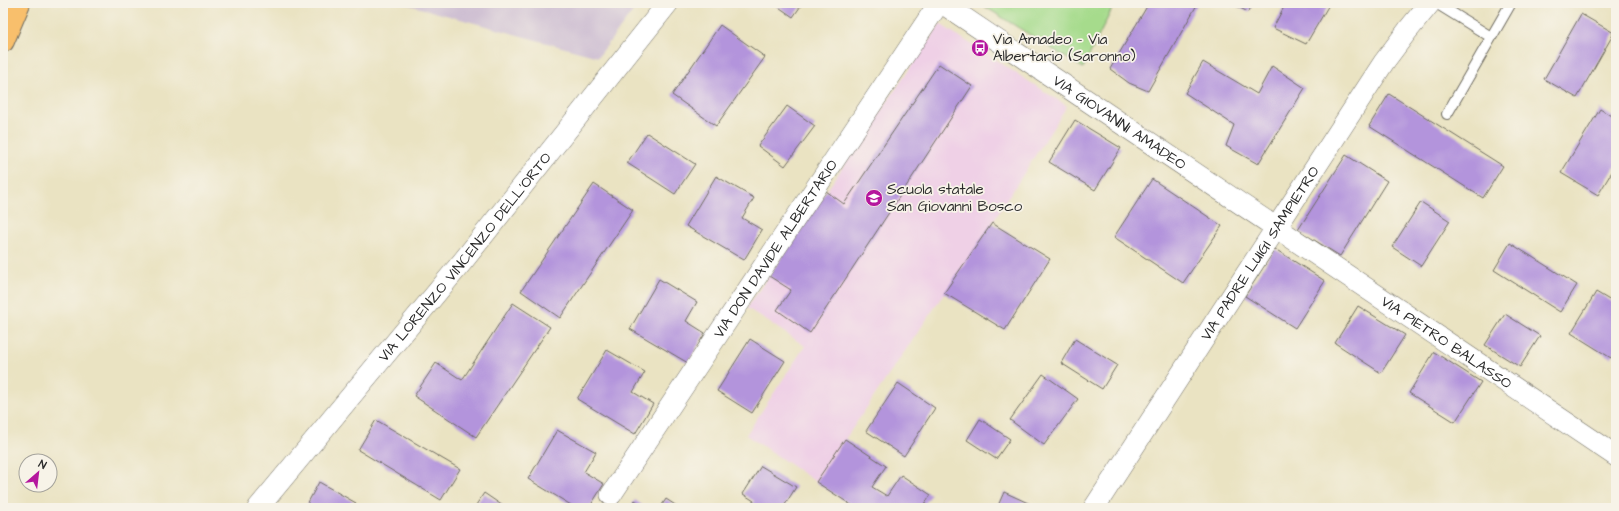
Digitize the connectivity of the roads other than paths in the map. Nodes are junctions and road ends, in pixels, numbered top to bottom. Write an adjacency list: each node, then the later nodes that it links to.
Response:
1 (19, 3): 9 (main road)
2 (668, 3): 14 (street, VIA LORENZO VINCENZO DELL'ORTO)
3 (939, 3): 13 (street, VIA DON DAVIDE ALBERTARIO)
4 (942, 3): 11 (street, VIA GIOVANNI AMADEO)
5 (1430, 3): 11 (street, VIA PADRE LUIGI SAMPIETRO)
6 (1436, 3): 8 (lane)
7 (1511, 3): 8 (lane)
8 (1492, 37): 10 (lane)
9 (3, 41)
10 (1447, 114)
11 (1276, 228): 12 (street, VIA PIETRO BALASSO); 15 (street, VIA PADRE LUIGI SAMPIETRO)
12 (1616, 456)
13 (611, 495)
14 (258, 508)
15 (1094, 508)

